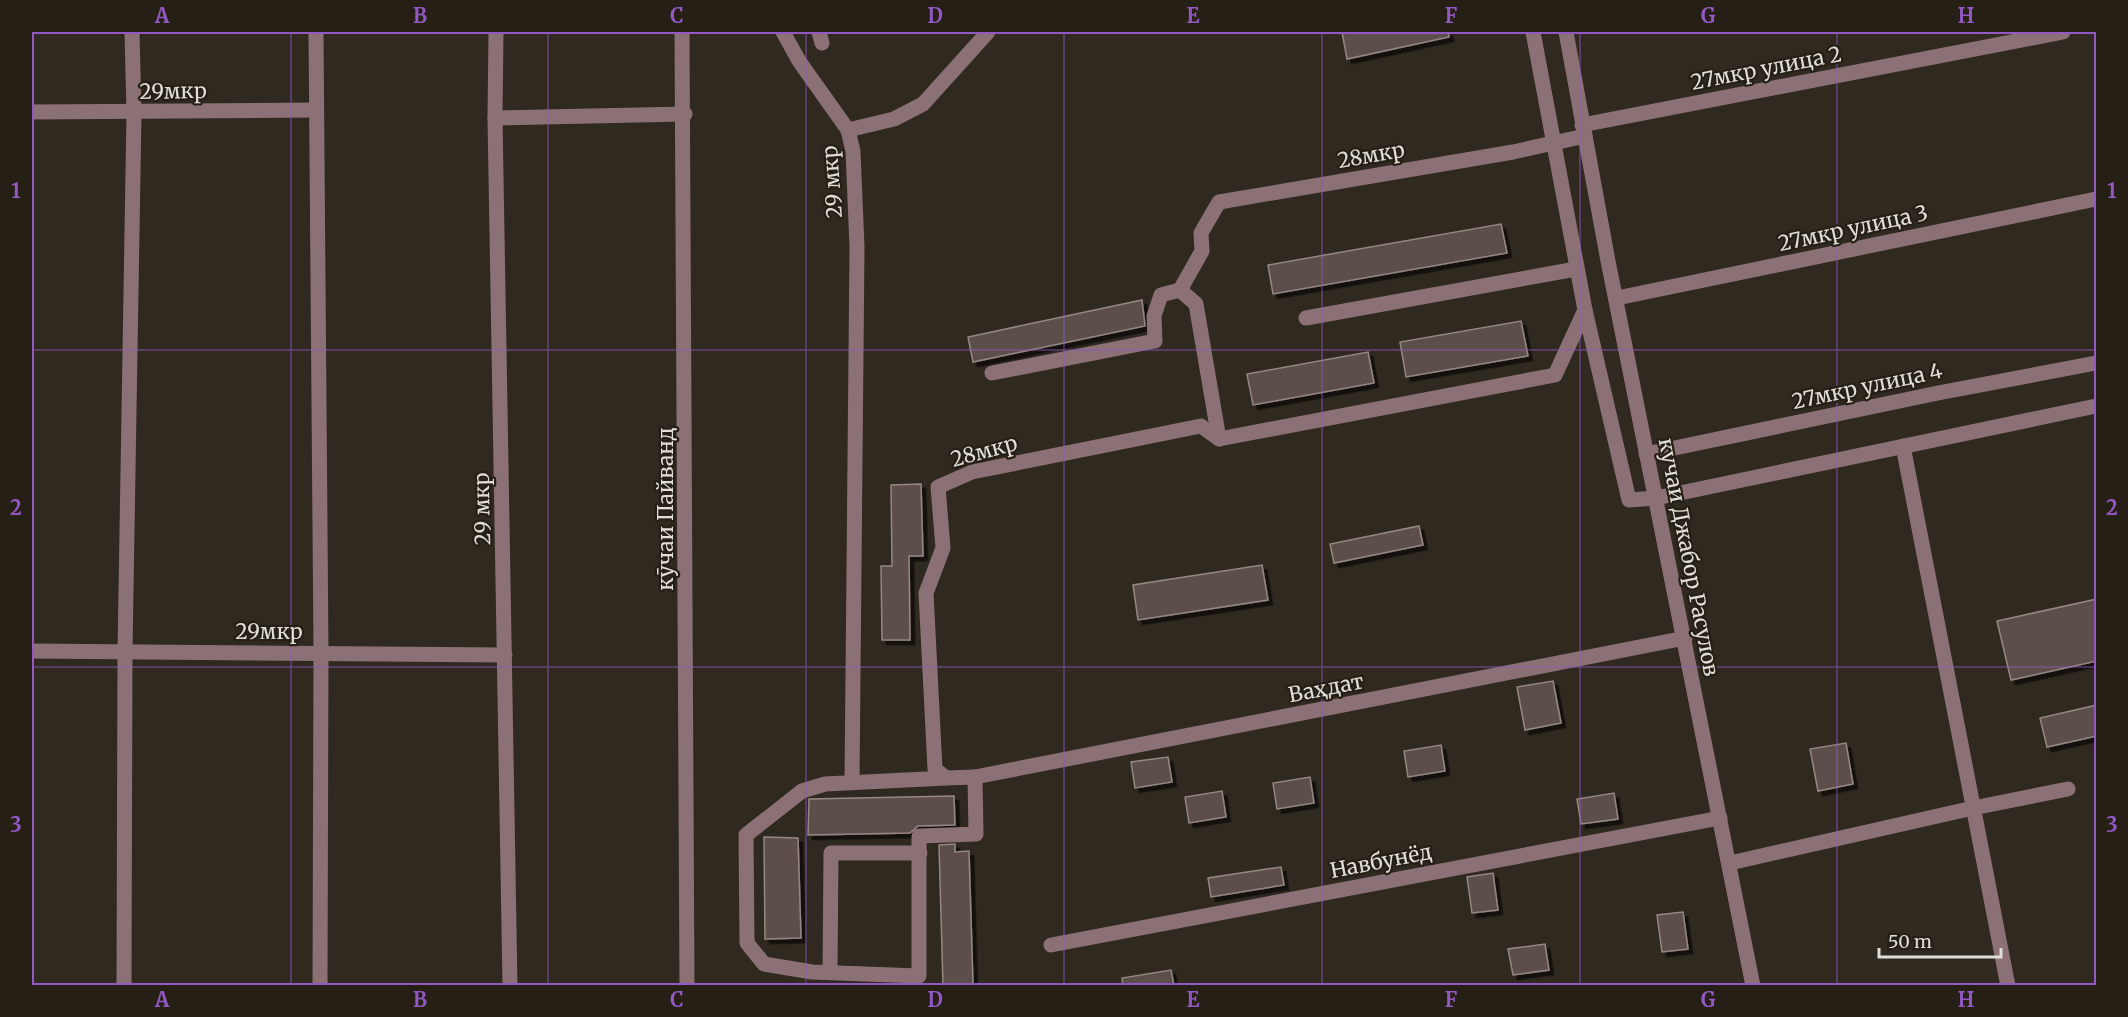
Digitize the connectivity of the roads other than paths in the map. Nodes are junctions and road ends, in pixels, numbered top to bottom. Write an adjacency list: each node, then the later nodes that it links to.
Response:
1 (132, 32): 12 (street)
2 (316, 32): 10 (street)
3 (496, 32): 14 (street, 29 мкр)
4 (682, 32): 13 (street, кӯчаи Пайванд)
5 (783, 32): 15 (street, 29 мкр)
6 (988, 32): 15 (street)
7 (1533, 32): 17 (street)
8 (1566, 32): 16 (street, кучаи Джабор Расулов)
9 (2063, 32): 16 (street, 27мкр улица 2)
10 (316, 110): 12 (street, 29мкр); 34 (street)
11 (32, 112): 12 (street, 29мкр)
12 (134, 113): 33 (street)
13 (685, 114): 14 (street); 49 (street, кӯчаи Пайванд)
14 (495, 118): 35 (street, 29 мкр)
15 (848, 130): 38 (street, 29 мкр)
16 (1583, 130): 17 (street, 27мкр улица 2); 21 (street, кучаи Джабор Расулов)
17 (1555, 143): 19 (street); 20 (street, 28мкр)
18 (2097, 199): 21 (street, 27мкр улица 3)
19 (1576, 269): 22 (street); 23 (street)
20 (1180, 290): 25 (street, 28мкр); 27 (street)
21 (1617, 298): 29 (street, кучаи Джабор Расулов)
22 (1585, 310): 27 (street); 30 (street)
23 (1306, 318)
24 (2097, 363): 29 (street, 27мкр улица 4)
25 (992, 373)
26 (2097, 406): 28 (street)
27 (1219, 439): 37 (street, 28мкр)
28 (1902, 446): 30 (street); 40 (street)
29 (1647, 453): 30 (street, кучаи Джабор Расулов)
30 (1656, 498): 31 (street, кучаи Джабор Расулов)
31 (1685, 638): 36 (street, Ваҳдат); 41 (street, кучаи Джабор Расулов)
32 (32, 651): 33 (street, 29мкр)
33 (125, 651): 34 (street, 29мкр); 46 (street)
34 (321, 652): 35 (street, 29мкр); 47 (street)
35 (506, 655): 48 (street, 29 мкр)
36 (975, 777): 37 (street); 42 (street)
37 (946, 778): 38 (street)
38 (852, 782): 45 (street)
39 (2068, 789): 40 (street)
40 (1973, 808): 43 (street); 51 (street)
41 (1720, 818): 43 (street, кучаи Джабор Расулов); 44 (street, Навбунёд)
42 (920, 854): 45 (street); 45 (street)
43 (1730, 864): 50 (street, кучаи Джабор Расулов)
44 (1051, 945)
45 (830, 972)
46 (124, 986)
47 (320, 986)
48 (510, 986)
49 (687, 986)
50 (1753, 986)
51 (2008, 986)

